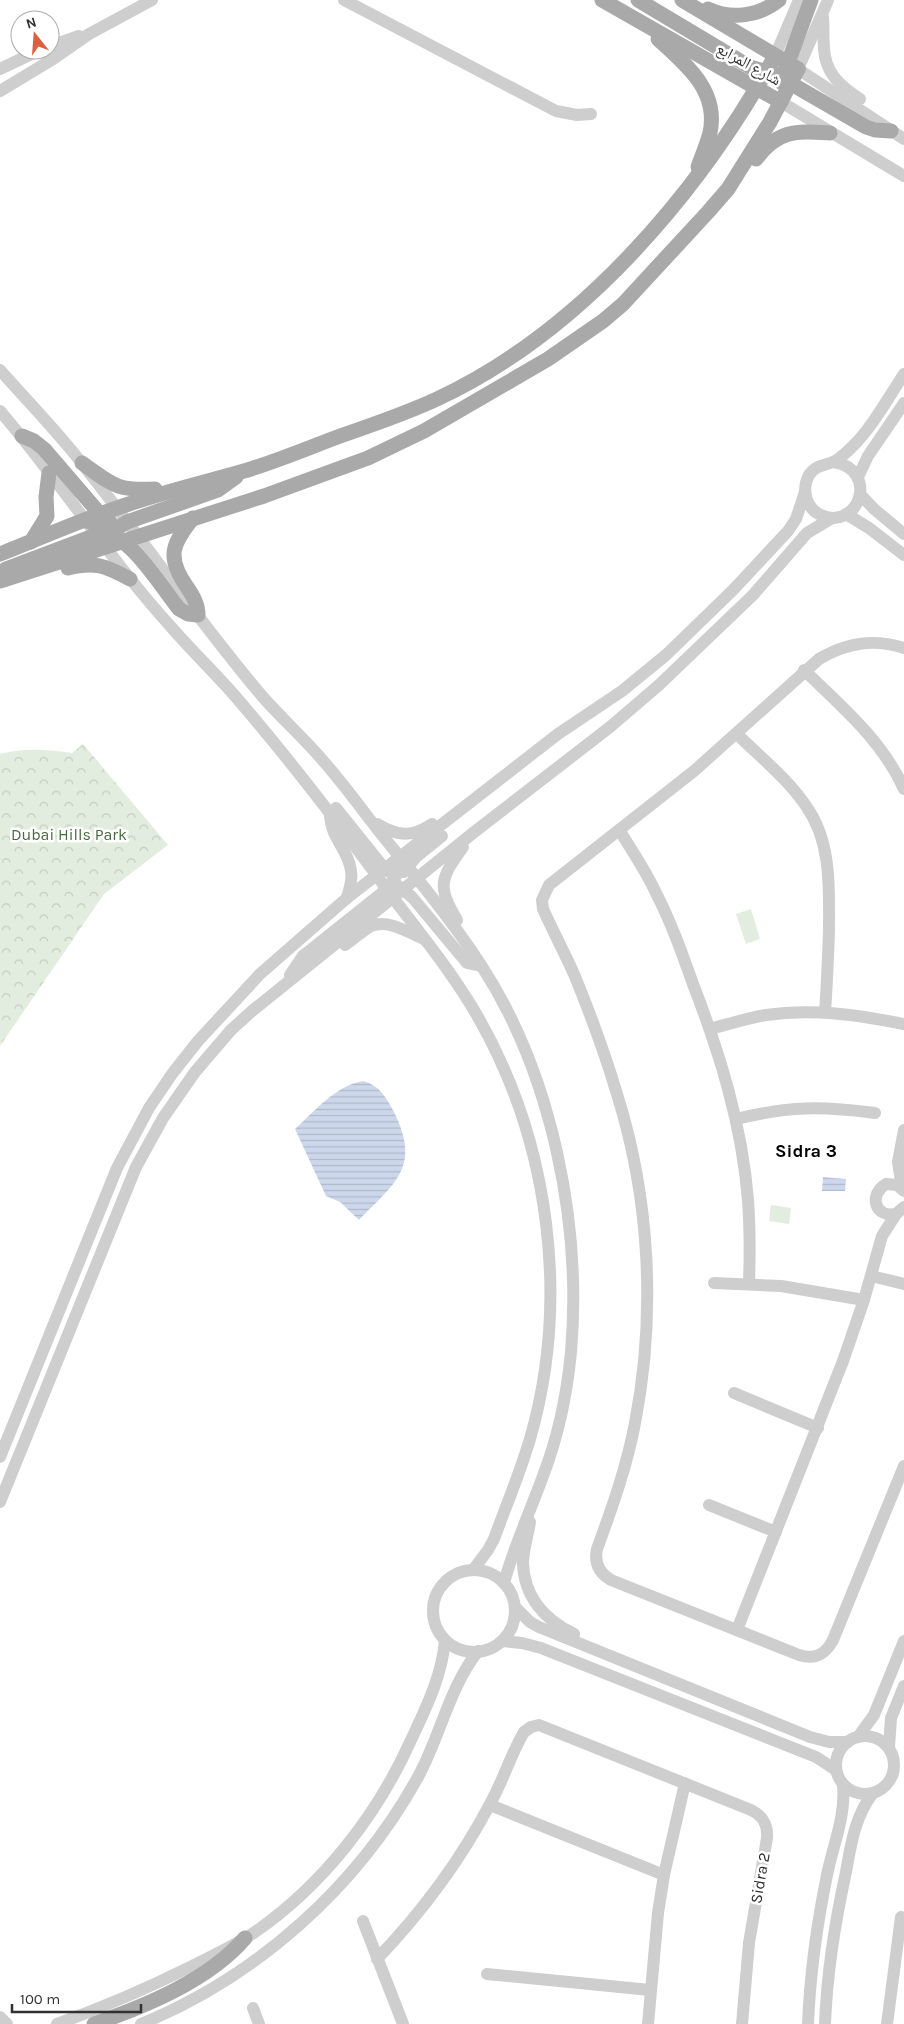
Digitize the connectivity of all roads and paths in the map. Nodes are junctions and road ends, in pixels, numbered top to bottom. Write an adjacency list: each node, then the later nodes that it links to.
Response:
1 (152, 0): 13 (street)
2 (344, 0): 20 (street)
3 (638, 0): 17 (main road)
4 (682, 0): 17 (main road, شارع المرابع)
5 (687, 0): 6 (main road)
6 (779, 0)
7 (799, 0): 17 (street)
8 (811, 0): 17 (main road)
9 (828, 0): 11 (street)
10 (606, 1): 12 (main road, شارع المرابع)
11 (822, 14): 17 (street); 22 (street)
12 (637, 19): 18 (main road, شارع المرابع); 24 (main road)
13 (89, 34): 14 (street); 19 (street)
14 (60, 43)
15 (19, 60): 16 (street)
16 (0, 69)
17 (781, 78): 18 (main road); 18 (main road, شارع المرابع); 21 (street); 22 (main road); 25 (main road)
18 (757, 88): 24 (main road)
19 (0, 91)
20 (591, 114)
21 (830, 133): 23 (street); 25 (main road)
22 (898, 135)
23 (904, 176)
24 (693, 182): 33 (main road)
25 (728, 189): 41 (main road)
26 (0, 370): 32 (street)
27 (904, 374): 31 (street)
28 (904, 404): 35 (street)
29 (0, 411): 30 (street)
30 (22, 436): 34 (street); 44 (main road)
31 (834, 462): 35 (street); 37 (street)
32 (82, 463): 36 (main road); 39 (street)
33 (243, 471): 36 (main road); 44 (main road)
34 (49, 474): 43 (street); 46 (main road)
35 (858, 477): 38 (street)
36 (182, 487): 39 (main road)
37 (805, 492): 42 (street); 59 (street)
38 (860, 494): 40 (street); 45 (street)
39 (116, 508): 44 (main road)
40 (846, 514): 42 (street); 48 (street)
41 (194, 518): 44 (main road); 53 (main road)
42 (832, 518): 63 (street)
43 (84, 520): 44 (main road); 46 (main road)
44 (113, 531): 49 (main road); 50 (main road); 51 (street); 53 (main road)
45 (904, 534)
46 (30, 542): 47 (main road)
47 (0, 554)
48 (904, 555)
49 (41, 570): 51 (main road); 52 (main road)
50 (0, 574)
51 (130, 579): 57 (street)
52 (0, 582)
53 (198, 615): 61 (street)
54 (904, 648): 55 (street)
55 (804, 670): 56 (street); 58 (street)
56 (737, 734): 62 (street); 72 (street)
57 (303, 780): 60 (street); 64 (street)
58 (904, 789)
59 (470, 802): 61 (street); 64 (street)
60 (330, 814): 64 (street); 66 (street)
61 (370, 819): 64 (street)
62 (620, 831): 74 (street); 101 (street)
63 (473, 833): 65 (street); 67 (street)
64 (395, 879): 65 (street); 65 (street); 66 (street); 68 (street); 69 (street); 70 (street); 71 (street)
65 (417, 879): 67 (street)
66 (347, 898): 91 (street)
67 (460, 936): 70 (street)
68 (424, 939): 69 (street); 98 (street)
69 (328, 948): 71 (street)
70 (482, 966): 96 (street)
71 (287, 981): 93 (street)
72 (825, 1012): 73 (street); 74 (street)
73 (904, 1024)
74 (710, 1029): 76 (street)
75 (875, 1113): 76 (street)
76 (736, 1119): 86 (street)
77 (904, 1130): 78 (street)
78 (898, 1162): 79 (street); 80 (street)
79 (886, 1184): 80 (street); 81 (street)
80 (903, 1189)
81 (879, 1210): 82 (street); 83 (street)
82 (902, 1210): 83 (street)
83 (882, 1236): 84 (street)
84 (871, 1276): 87 (street); 88 (street)
85 (714, 1283): 86 (street)
86 (749, 1283): 88 (street)
87 (904, 1284)
88 (864, 1300): 90 (street)
89 (734, 1393): 90 (street)
90 (818, 1428): 97 (street)
91 (0, 1457)
92 (904, 1466): 101 (street)
93 (4, 1479): 94 (street)
94 (0, 1502)
95 (709, 1504): 97 (street)
96 (530, 1506): 99 (street); 105 (street)
97 (776, 1532): 101 (street)
98 (473, 1570): 99 (street); 102 (street)
99 (504, 1583): 100 (street)
100 (515, 1606): 104 (street); 105 (street)
101 (736, 1630)
102 (445, 1640): 106 (street); 118 (street)
103 (904, 1640): 108 (street)
104 (502, 1641): 106 (street); 110 (street)
105 (596, 1650): 108 (street)
106 (478, 1651): 127 (street)
107 (904, 1686): 109 (street)
108 (853, 1739): 109 (street); 110 (street)
109 (888, 1747): 113 (street)
110 (836, 1770): 112 (street)
111 (685, 1783): 114 (street, Sidra 2); 115 (street); 131 (street, Sidra 2)
112 (843, 1785): 113 (street); 132 (street)
113 (873, 1793): 133 (street)
114 (490, 1805): 115 (street); 119 (street, Sidra 2)
115 (664, 1875): 121 (street)
116 (900, 1917): 134 (street)
117 (363, 1921): 119 (street)
118 (245, 1938): 125 (street); 126 (main road)
119 (377, 1959): 129 (street)
120 (487, 1974): 121 (street)
121 (650, 1990): 130 (street)
122 (253, 2008): 128 (street)
123 (0, 2017): 124 (street)
124 (7, 2024)
125 (57, 2024)
126 (94, 2024)
127 (141, 2024)
128 (259, 2024)
129 (403, 2024)
130 (648, 2024)
131 (742, 2024)
132 (808, 2024)
133 (825, 2024)
134 (888, 2024)

